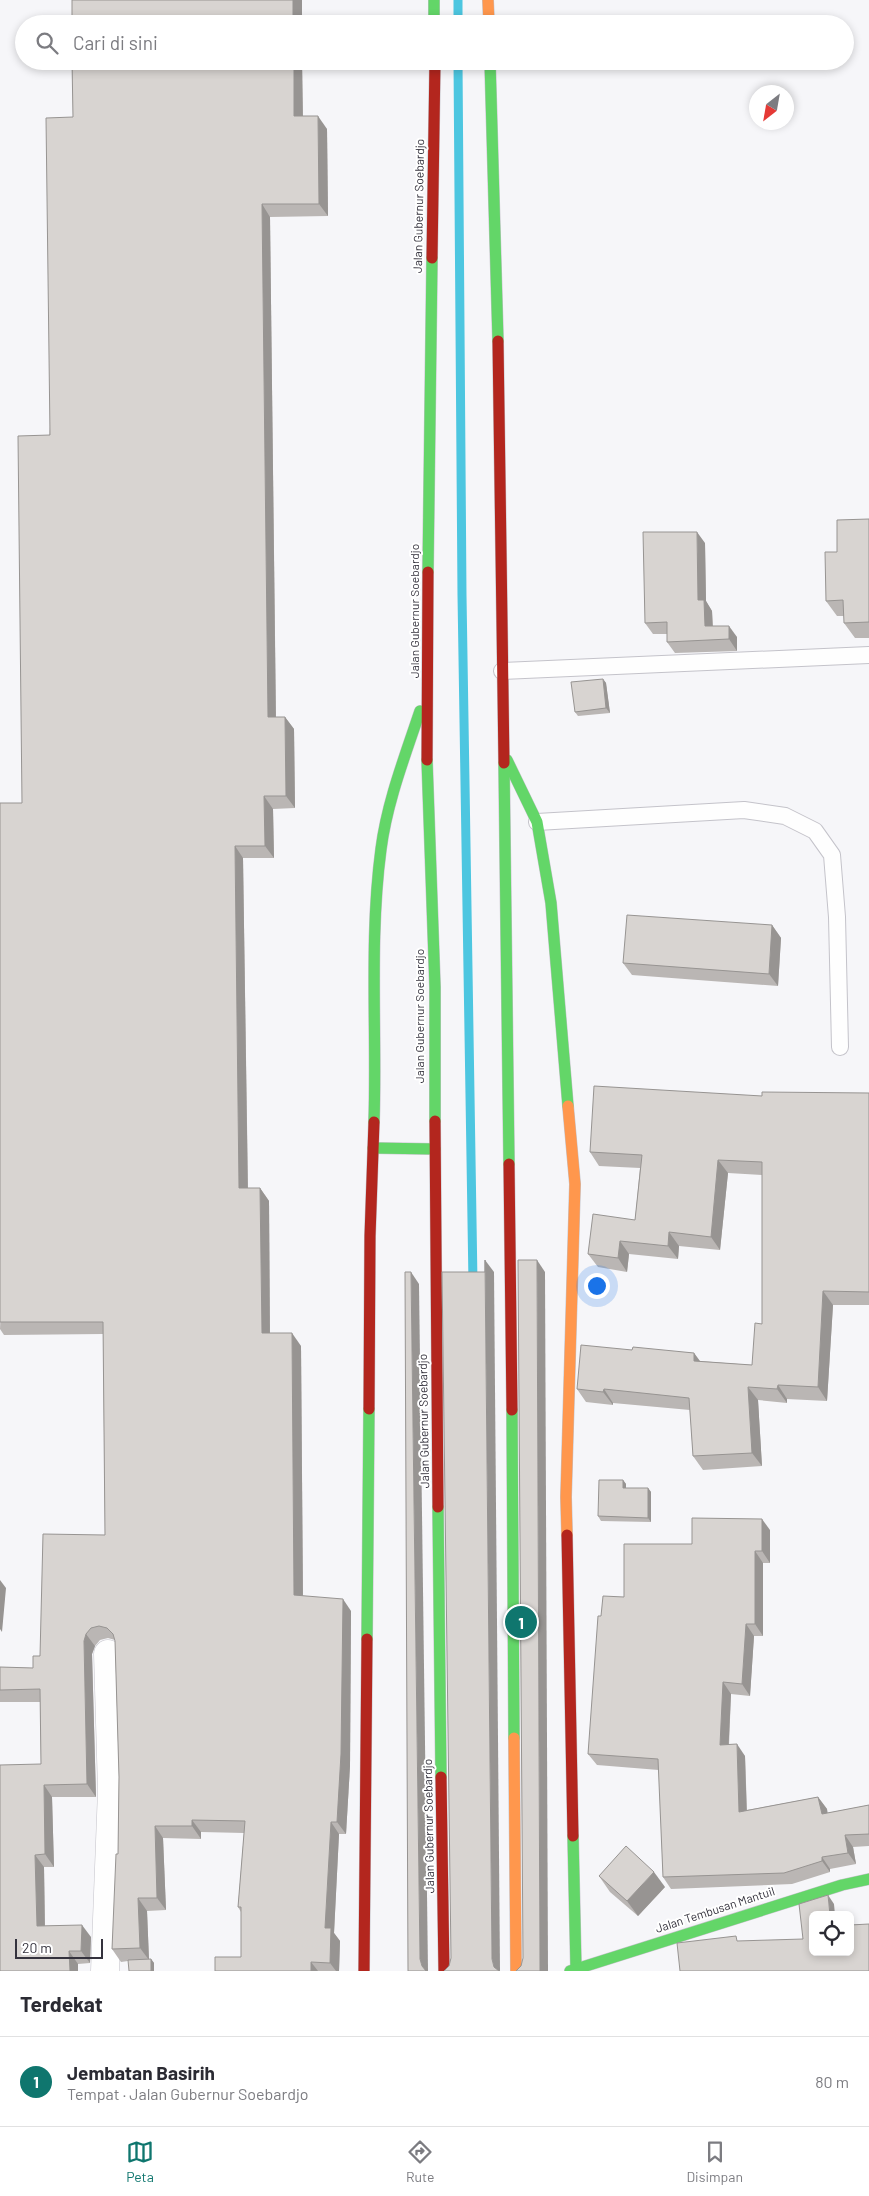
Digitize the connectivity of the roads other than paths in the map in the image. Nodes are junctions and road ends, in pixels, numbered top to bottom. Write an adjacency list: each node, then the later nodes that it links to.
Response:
1 (434, 0): 3 (main road)
2 (488, 0): 4 (main road)
3 (434, 15)
4 (489, 15)
5 (435, 70): 9 (main road, Jalan Gubernur Soebardjo)
6 (490, 70): 8 (main road)
7 (869, 655): 8 (lane)
8 (502, 671): 10 (main road)
9 (429, 683): 13 (main road); 14 (main road, Jalan Gubernur Soebardjo)
10 (503, 752): 11 (main road); 21 (main road)
11 (537, 822): 12 (lane); 17 (main road)
12 (840, 1047)
13 (373, 1148): 14 (main road); 19 (main road)
14 (435, 1149): 20 (main road, Jalan Gubernur Soebardjo)
15 (108, 1654): 18 (street)
16 (869, 1879): 17 (main road, Jalan Tembusan Mantuil)
17 (573, 1970)
18 (105, 1971)
19 (364, 1971)
20 (444, 1971)
21 (516, 1971)

